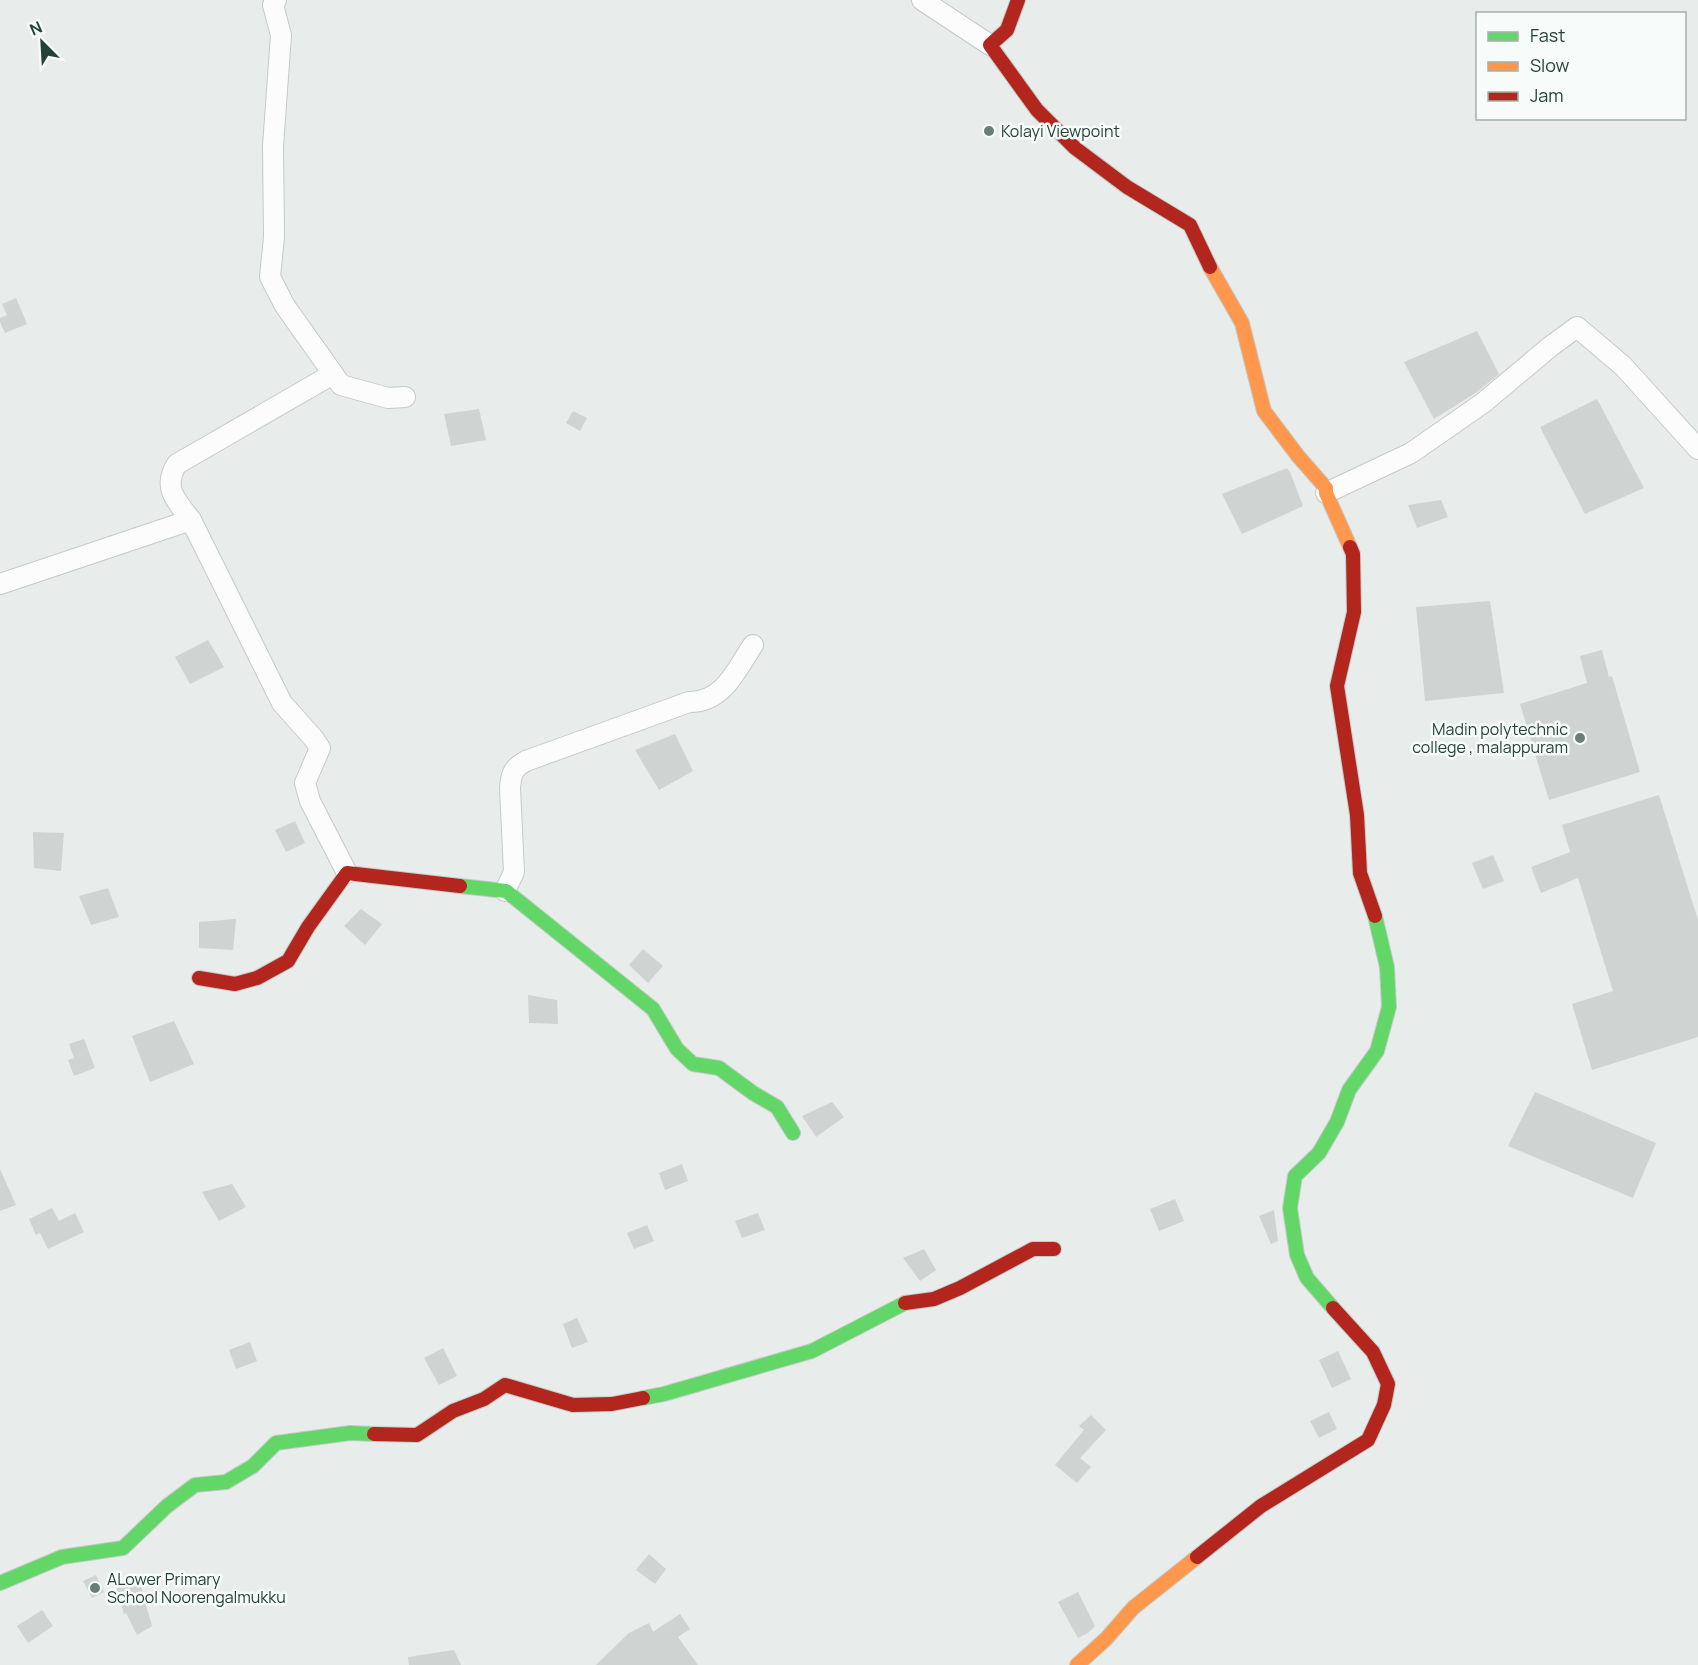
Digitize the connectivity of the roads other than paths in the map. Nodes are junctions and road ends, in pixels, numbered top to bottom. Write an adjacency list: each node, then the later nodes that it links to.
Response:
1 (276, 0): 5 (street)
2 (922, 0): 4 (street)
3 (1018, 0): 4 (street)
4 (990, 45): 8 (street)
5 (333, 374): 6 (street); 9 (street)
6 (405, 397)
7 (1698, 449): 8 (street)
8 (1326, 493): 18 (street)
9 (190, 520): 10 (street); 12 (street)
10 (0, 584)
11 (753, 645): 13 (street)
12 (347, 873): 13 (street); 14 (street)
13 (505, 891): 15 (street)
14 (199, 978)
15 (793, 1133)
16 (1054, 1249): 17 (street)
17 (0, 1583)
18 (1077, 1665)

